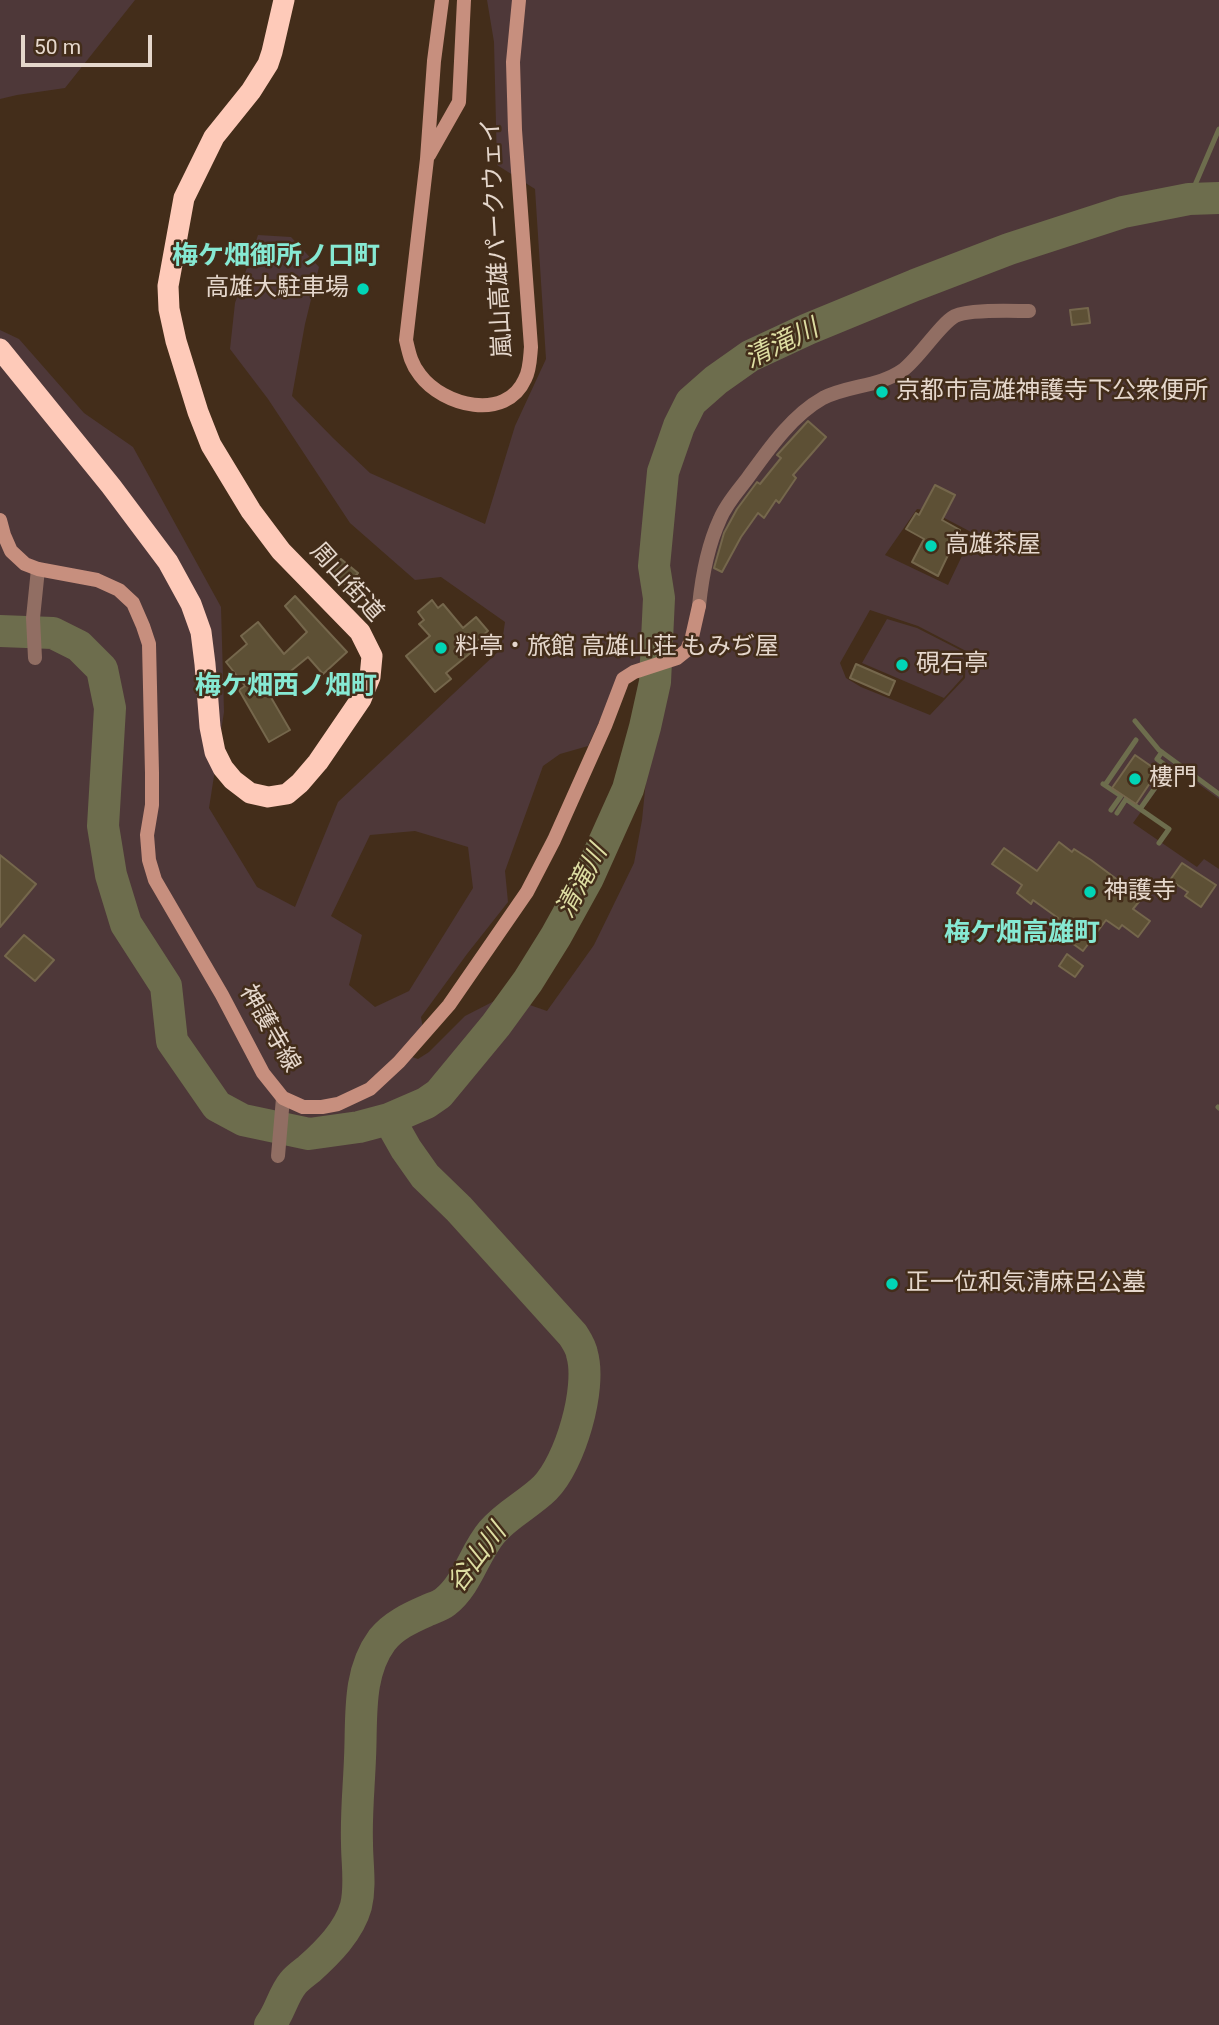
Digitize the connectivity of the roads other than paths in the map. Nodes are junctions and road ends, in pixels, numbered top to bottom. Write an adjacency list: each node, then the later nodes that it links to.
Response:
1 (284, 0): 7 (highway, 周山街道)
2 (442, 0): 5 (main road, 嵐山高雄パークウェイ)
3 (464, 0): 5 (main road, 嵐山高雄パークウェイ)
4 (519, 0): 5 (main road, 嵐山高雄パークウェイ)
5 (427, 159)
6 (1029, 311): 10 (street)
7 (0, 349)
8 (0, 520): 9 (main road, 神護寺線)
9 (38, 569): 11 (street); 12 (main road, 神護寺線)
10 (699, 606): 12 (main road, 神護寺線)
11 (35, 658)
12 (283, 1102): 13 (street)
13 (278, 1156)

